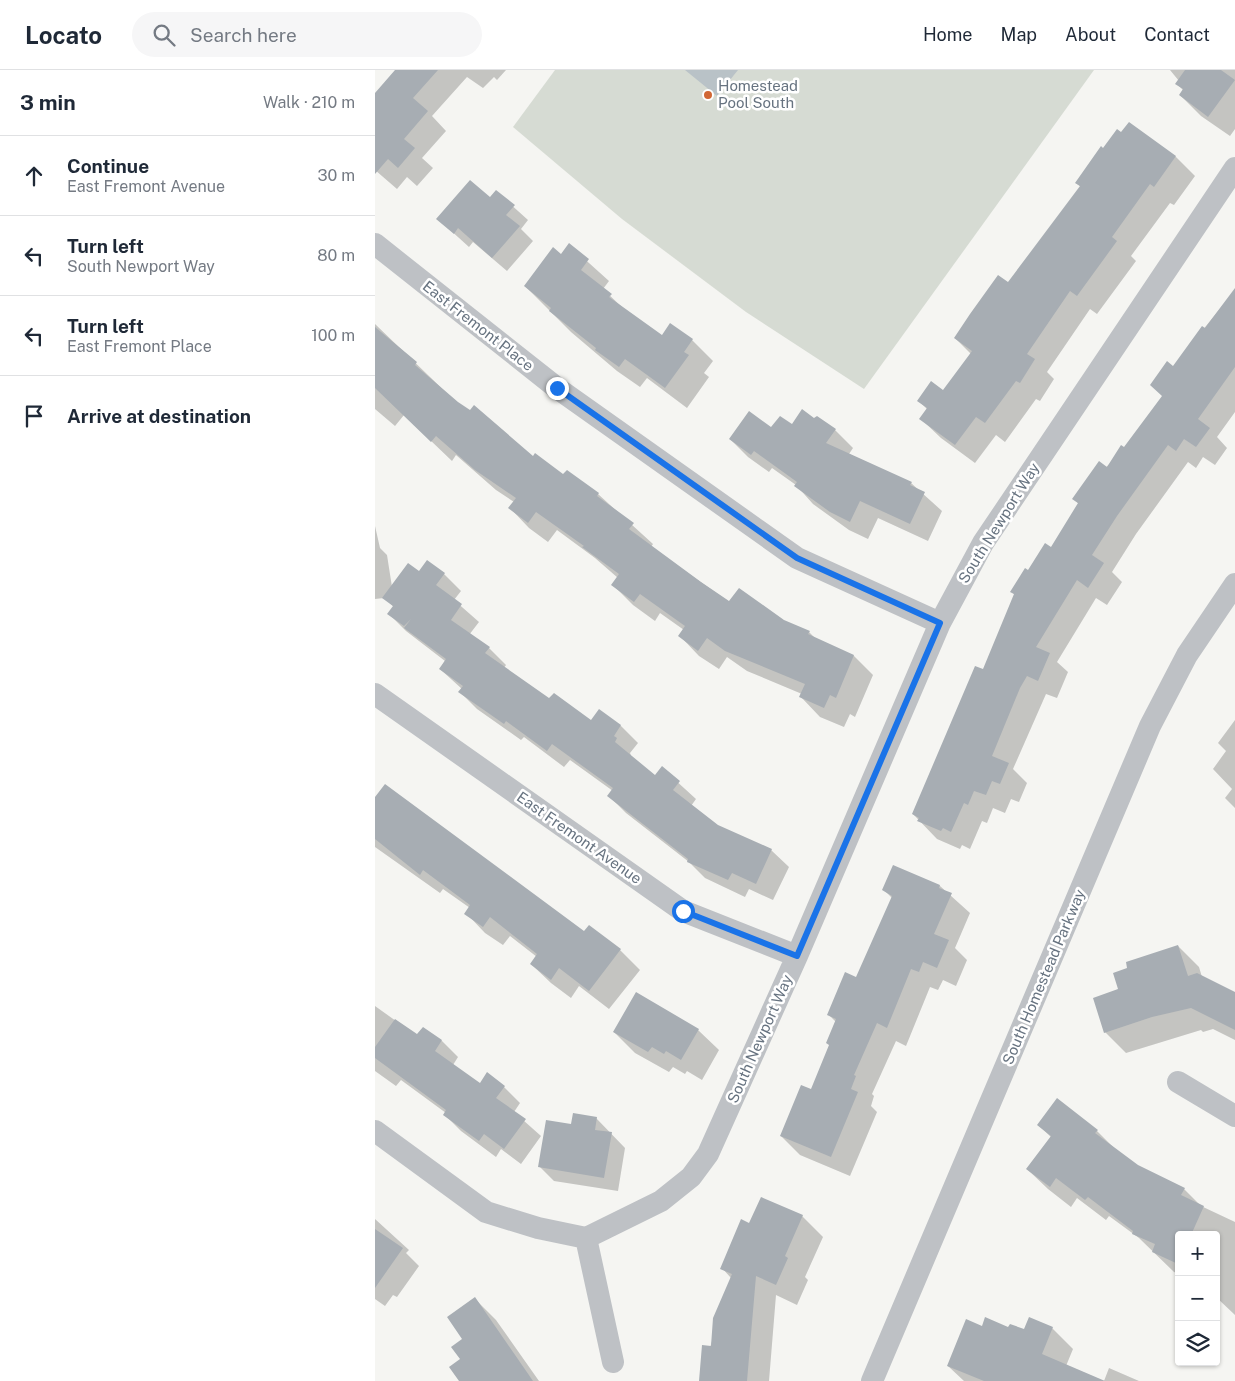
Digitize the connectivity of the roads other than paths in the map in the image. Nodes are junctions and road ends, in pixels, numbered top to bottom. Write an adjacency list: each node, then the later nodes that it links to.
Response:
1 (1235, 168): 4 (street, South Newport Way)
2 (375, 244): 4 (street, East Fremont Place)
3 (1235, 584): 12 (street, South Homestead Parkway)
4 (940, 623): 6 (street, South Newport Way)
5 (375, 694): 6 (street, East Fremont Avenue)
6 (797, 956): 10 (street, South Newport Way)
7 (1178, 1082): 8 (street)
8 (1235, 1116)
9 (375, 1131): 10 (street)
10 (586, 1238): 11 (street)
11 (613, 1362)
12 (873, 1381)

